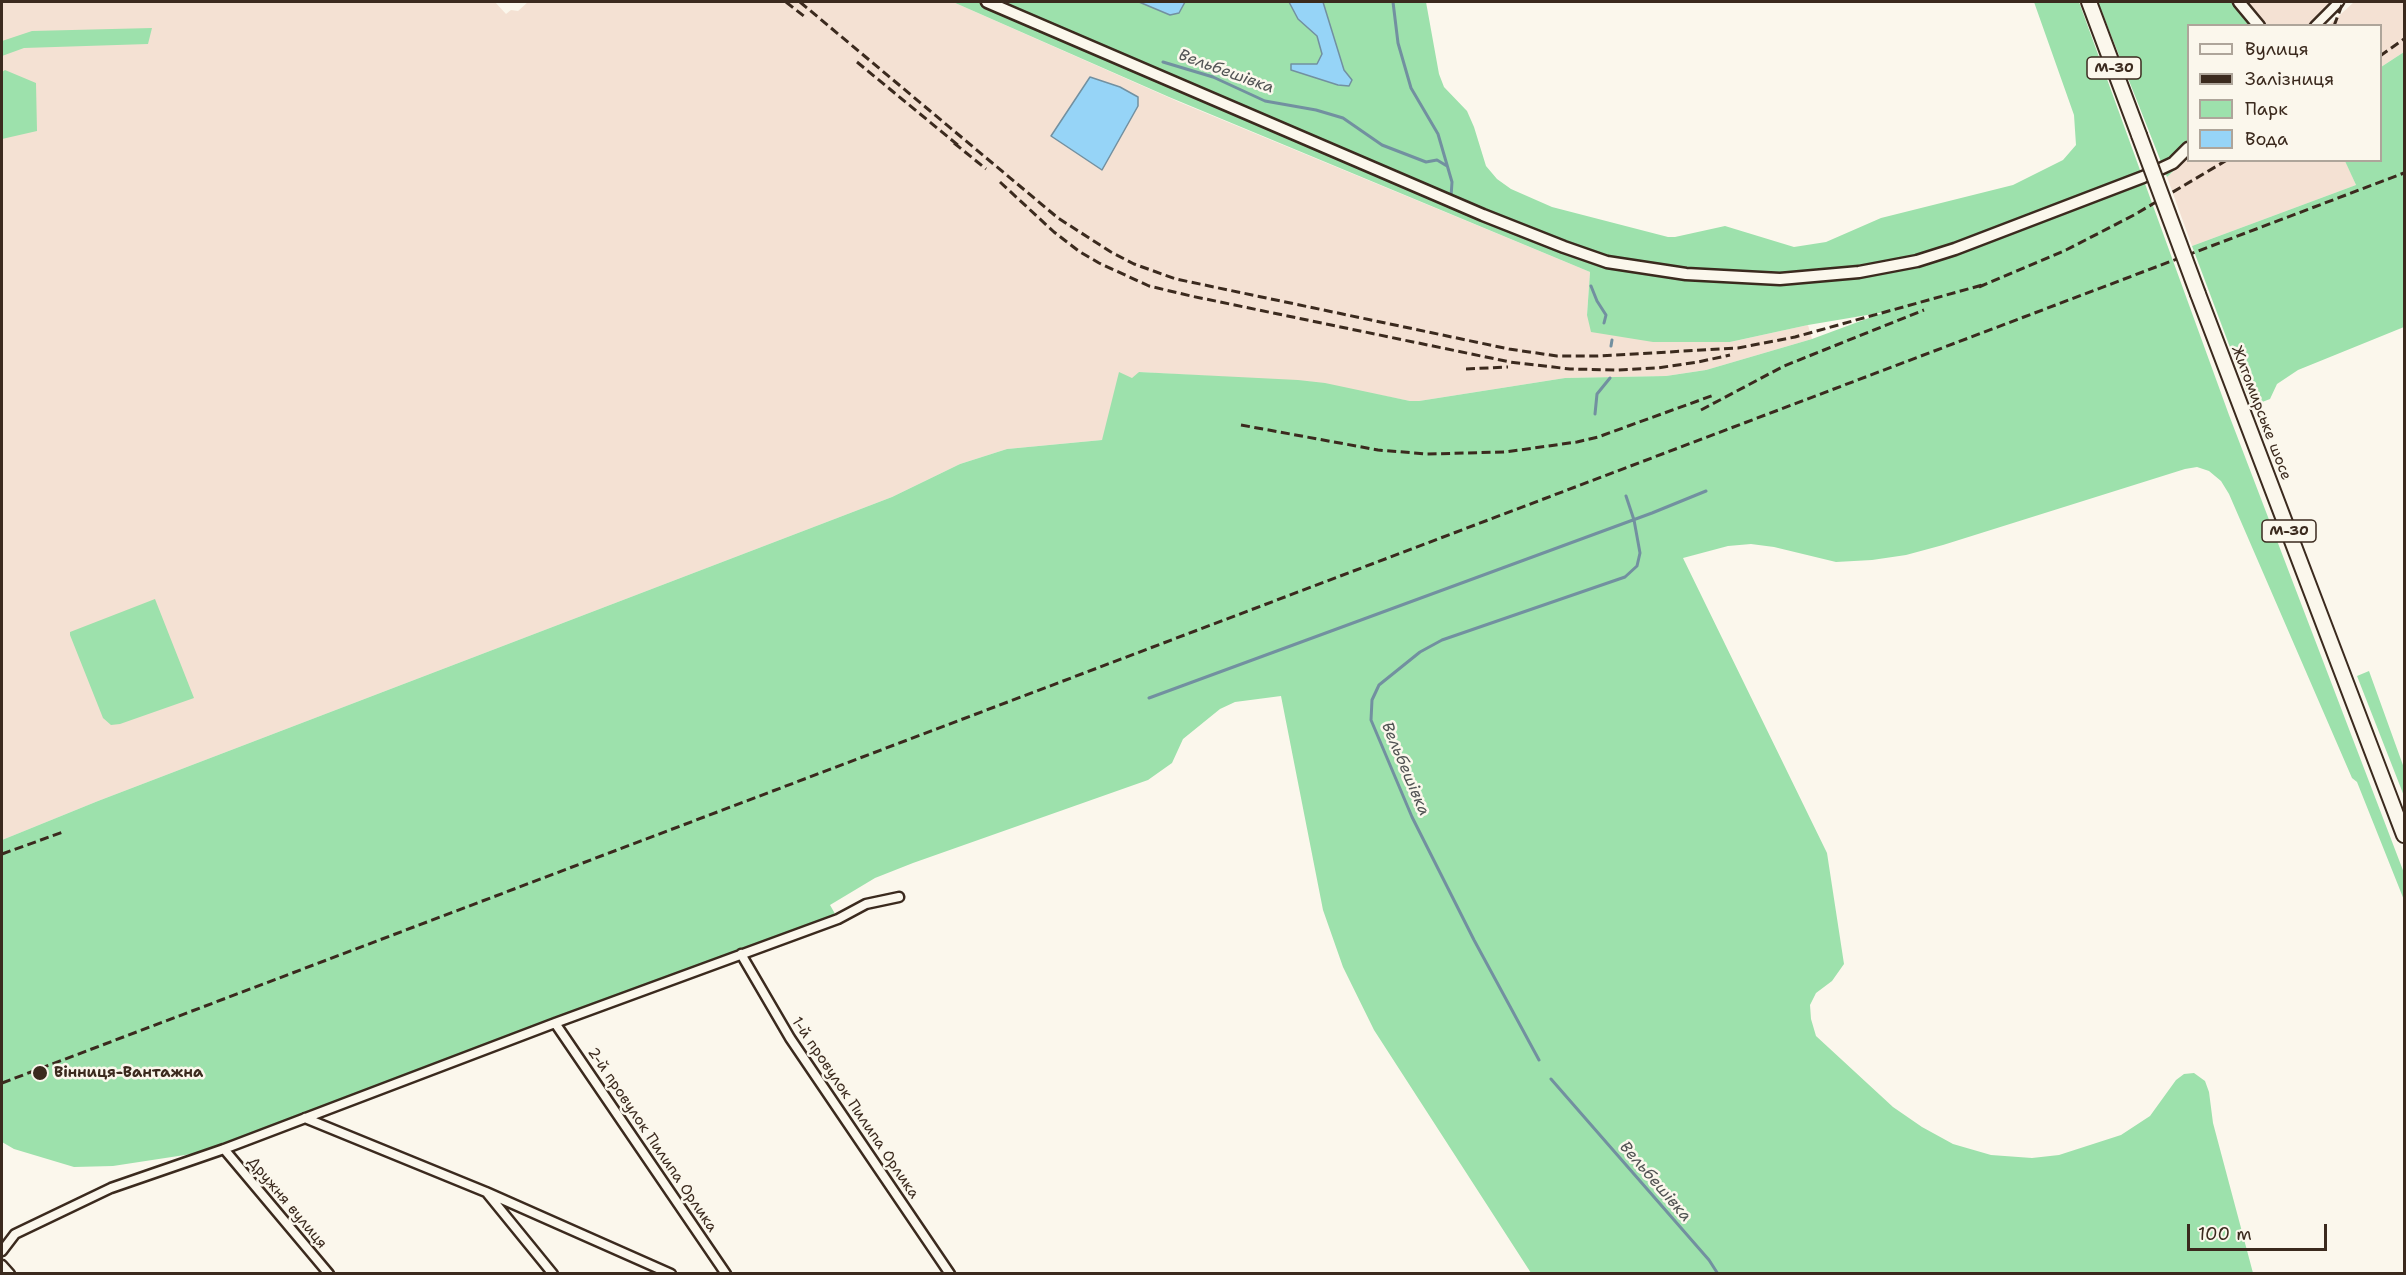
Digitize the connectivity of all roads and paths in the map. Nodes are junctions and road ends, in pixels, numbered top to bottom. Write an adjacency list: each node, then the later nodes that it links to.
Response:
1 (987, 2): 7 (street)
2 (2089, 2): 8 (highway, Житомирське шосе / М-30, bridge)
3 (2239, 2): 5 (street)
4 (2339, 2): 6 (street)
5 (2257, 24)
6 (2317, 24)
7 (2187, 149)
8 (2404, 835)
9 (898, 897): 10 (street)
10 (741, 954): 11 (street); 22 (street, 1-й провулок Пилипа Орлика)
11 (555, 1023): 12 (street); 21 (street, 2-й провулок Пилипа Орлика)
12 (305, 1118): 13 (street); 14 (street)
13 (224, 1149): 15 (street); 18 (street, Дружня вулиця)
14 (486, 1192): 19 (street); 20 (street)
15 (2, 1251)
16 (2, 1265): 17 (street)
17 (10, 1274)
18 (329, 1274)
19 (554, 1274)
20 (671, 1274)
21 (726, 1274)
22 (950, 1274)

